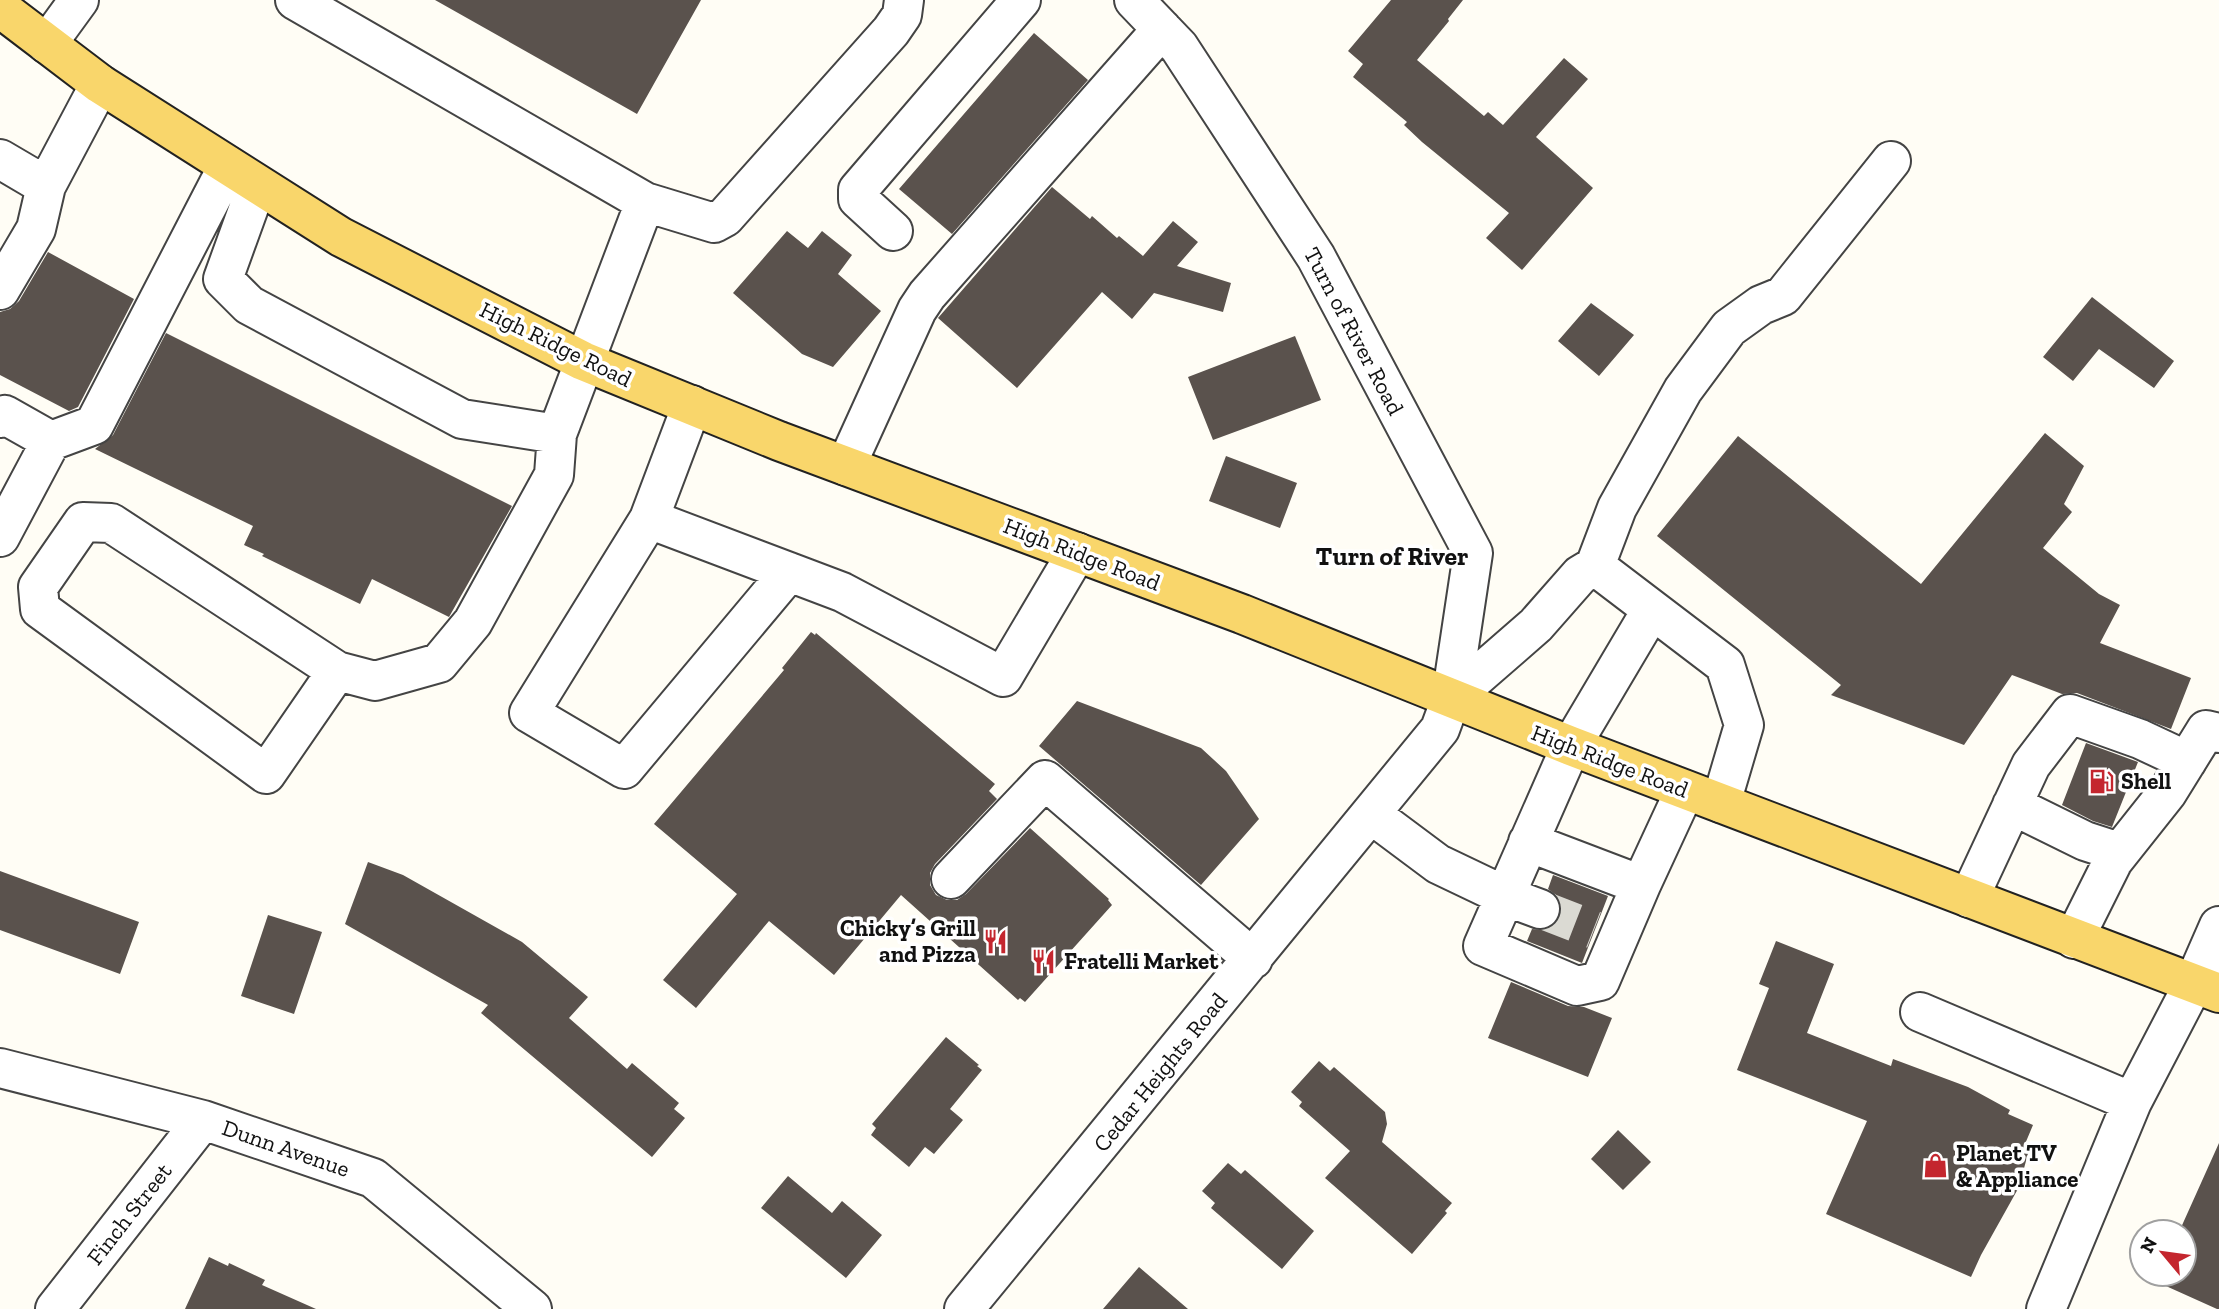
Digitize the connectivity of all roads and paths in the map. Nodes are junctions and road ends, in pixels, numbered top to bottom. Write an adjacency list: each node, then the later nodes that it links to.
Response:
1 (79, 0): 8 (street)
2 (904, 0): 14 (street)
3 (1021, 0): 15 (street)
4 (1134, 0): 7 (street, Turn of River Road)
5 (298, 1): 14 (street)
6 (8, 7): 8 (main road, High Ridge Road)
7 (1163, 29): 22 (street); 30 (street, Turn of River Road)
8 (47, 44): 9 (main road, High Ridge Road)
9 (100, 84): 12 (main road, High Ridge Road); 13 (street)
10 (0, 159): 13 (street)
11 (1891, 161): 26 (street)
12 (242, 175): 17 (main road, High Ridge Road); 20 (street); 21 (street)
13 (46, 186): 16 (street)
14 (645, 202): 17 (street)
15 (893, 231)
16 (0, 290)
17 (583, 361): 18 (main road, High Ridge Road); 20 (street)
18 (692, 405): 22 (main road, High Ridge Road); 23 (street)
19 (0, 418): 21 (street)
20 (557, 434): 29 (street)
21 (51, 441): 24 (street)
22 (846, 466): 25 (main road, High Ridge Road)
23 (649, 519): 27 (street); 27 (street)
24 (0, 537)
25 (1077, 552): 27 (street); 30 (main road, High Ridge Road)
26 (1595, 566): 28 (street); 30 (street)
27 (789, 572)
28 (1651, 611): 32 (street); 35 (street)
29 (337, 671): 29 (street)
30 (1451, 699): 32 (main road, High Ridge Road); 37 (street, Cedar Heights Road)
31 (2219, 733): 33 (street)
32 (1571, 746): 34 (main road, High Ridge Road); 38 (street)
33 (2187, 761): 36 (street); 39 (street)
34 (1685, 790): 35 (main road, High Ridge Road); 41 (street)
35 (1721, 803): 43 (main road, High Ridge Road)
36 (2012, 805): 39 (street); 43 (street)
37 (1371, 814): 42 (street); 47 (street, Cedar Heights Road)
38 (1528, 842): 41 (street); 42 (street)
39 (2119, 852): 46 (street)
40 (951, 879): 47 (street)
41 (1641, 885): 42 (street)
42 (1505, 896): 44 (street)
43 (1969, 898): 46 (main road, High Ridge Road)
44 (1540, 909)
45 (2219, 926): 48 (street)
46 (2074, 939): 48 (main road, High Ridge Road)
47 (1253, 959): 55 (street, Cedar Heights Road)
48 (2206, 988): 51 (street)
49 (1920, 1012): 51 (street)
50 (0, 1068): 52 (street, Dunn Avenue)
51 (2132, 1102): 56 (street)
52 (203, 1120): 53 (street, Finch Street); 54 (street, Dunn Avenue)
53 (55, 1309)
54 (532, 1309)
55 (964, 1309)
56 (2046, 1309)

